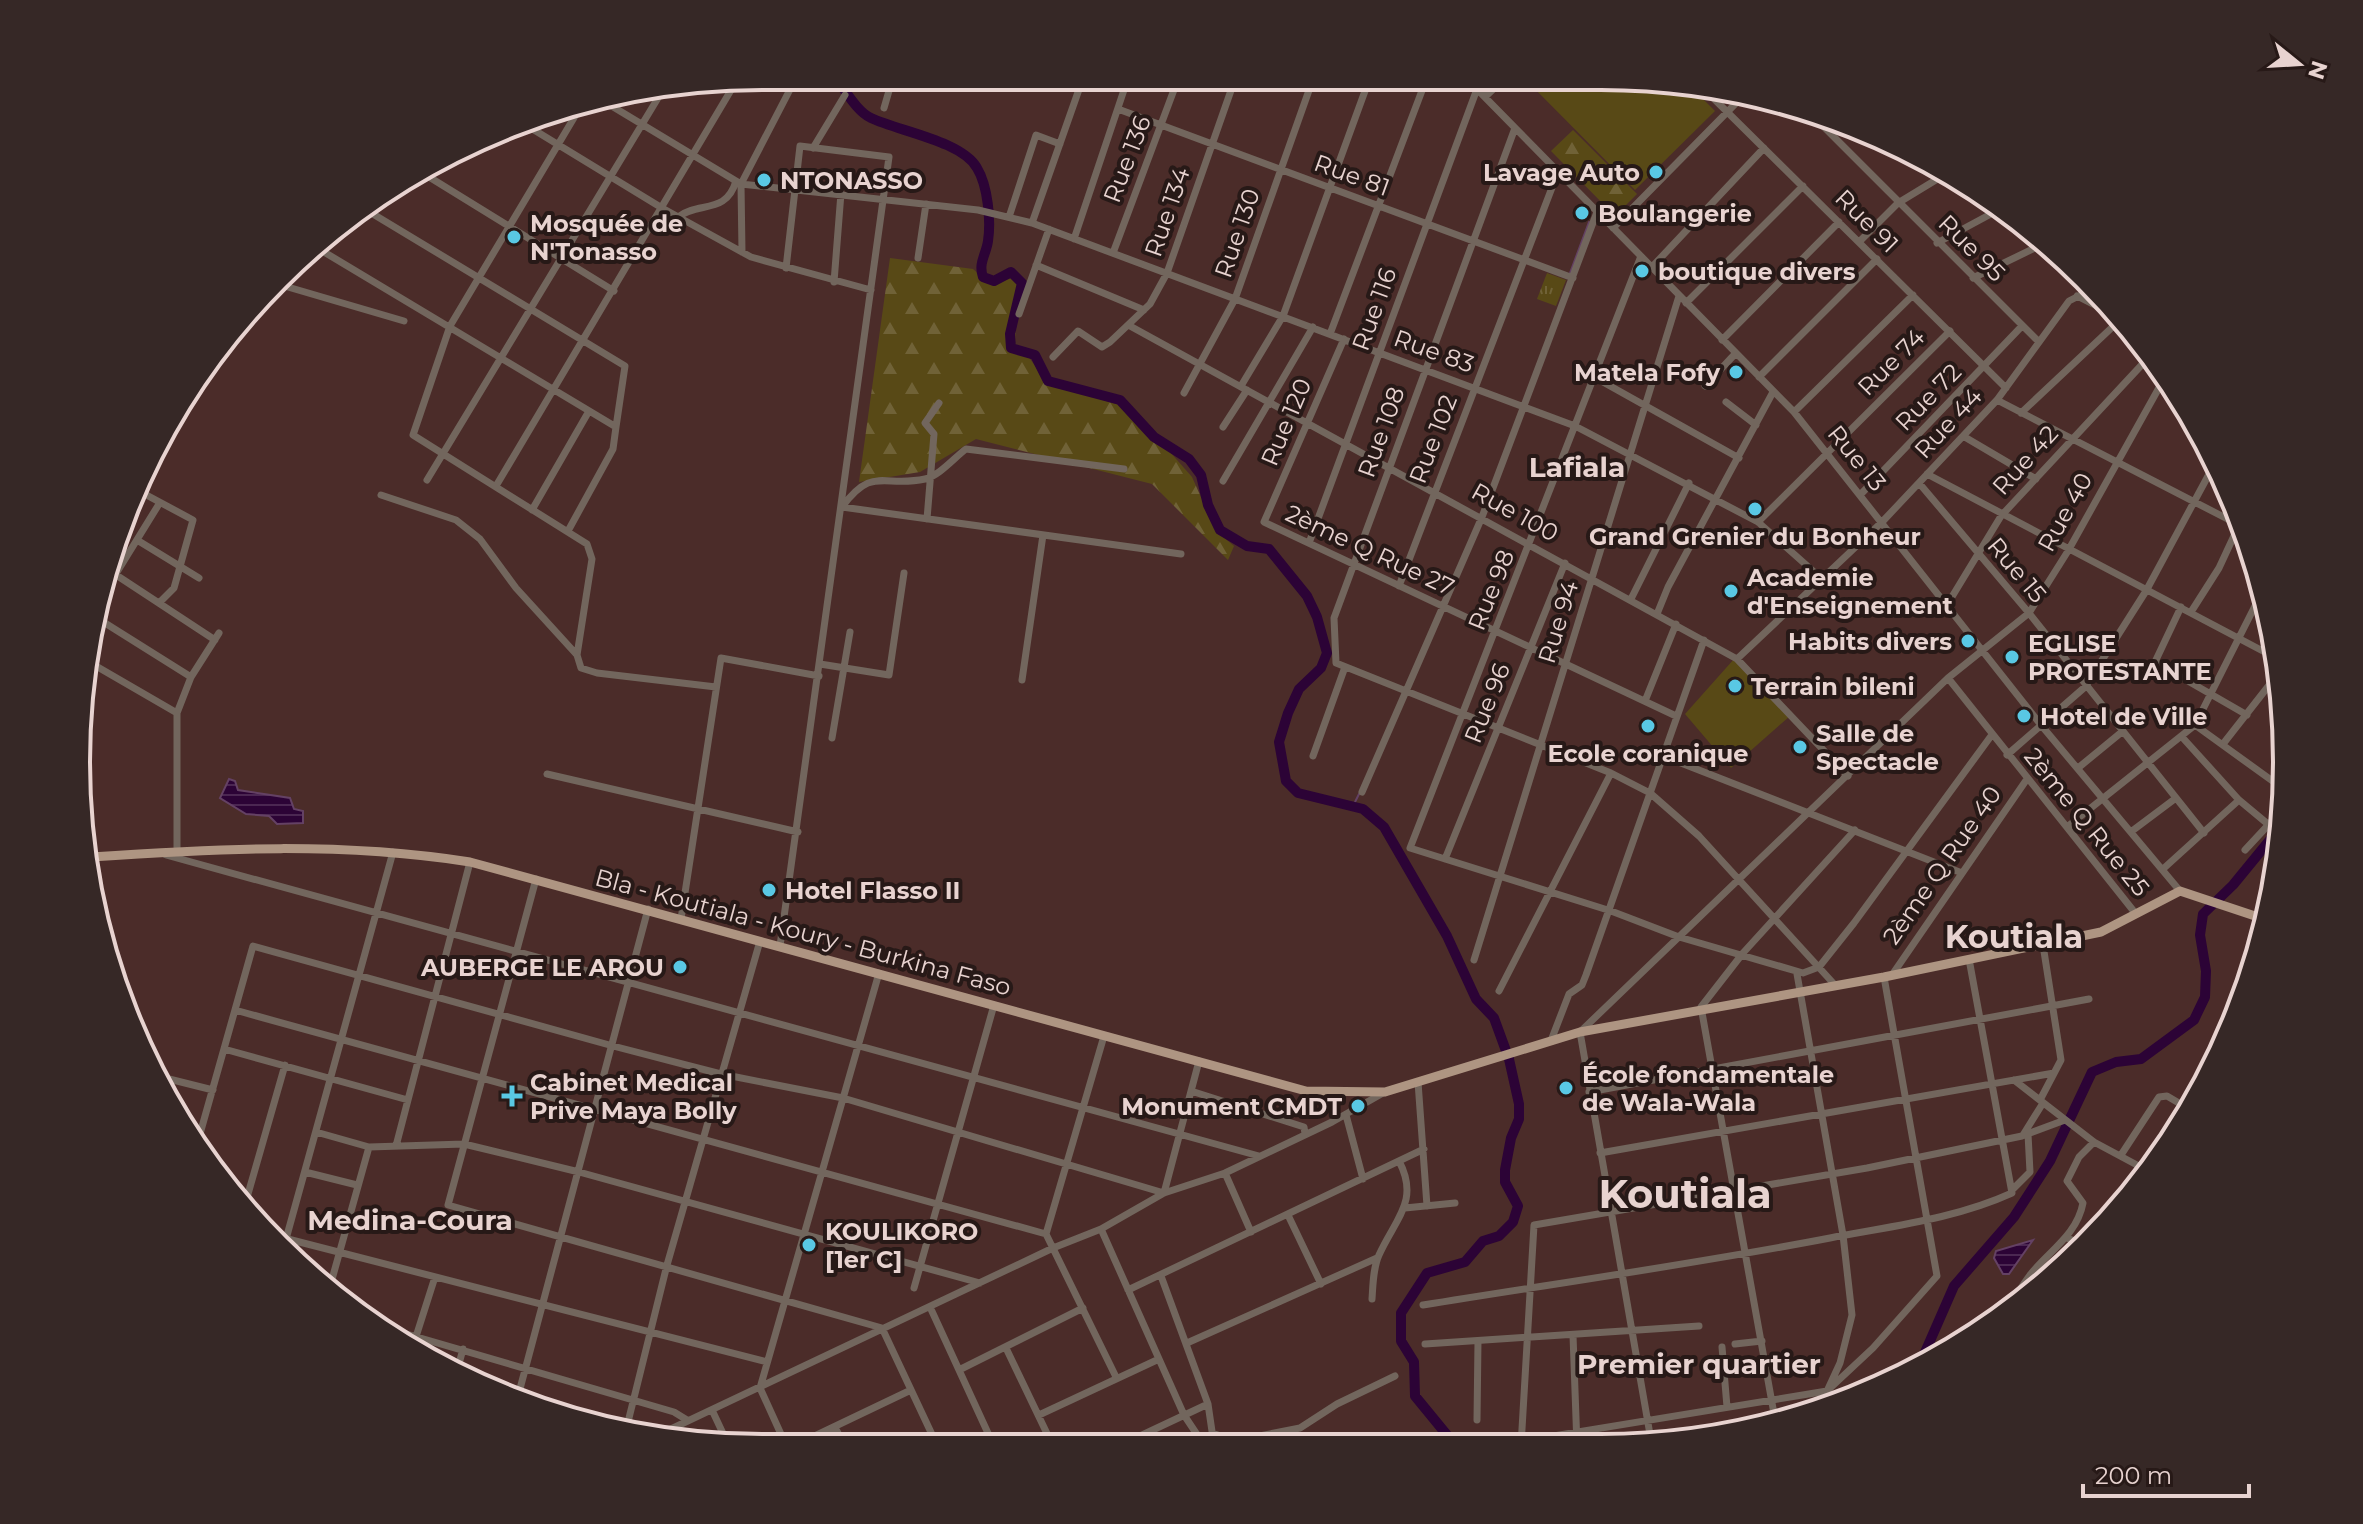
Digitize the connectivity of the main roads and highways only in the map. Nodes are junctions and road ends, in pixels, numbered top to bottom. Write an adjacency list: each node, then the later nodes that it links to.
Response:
1 (97, 857): 2 (main road, Bla - Koutiala - Koury - Burkina Faso)
2 (2255, 916)

